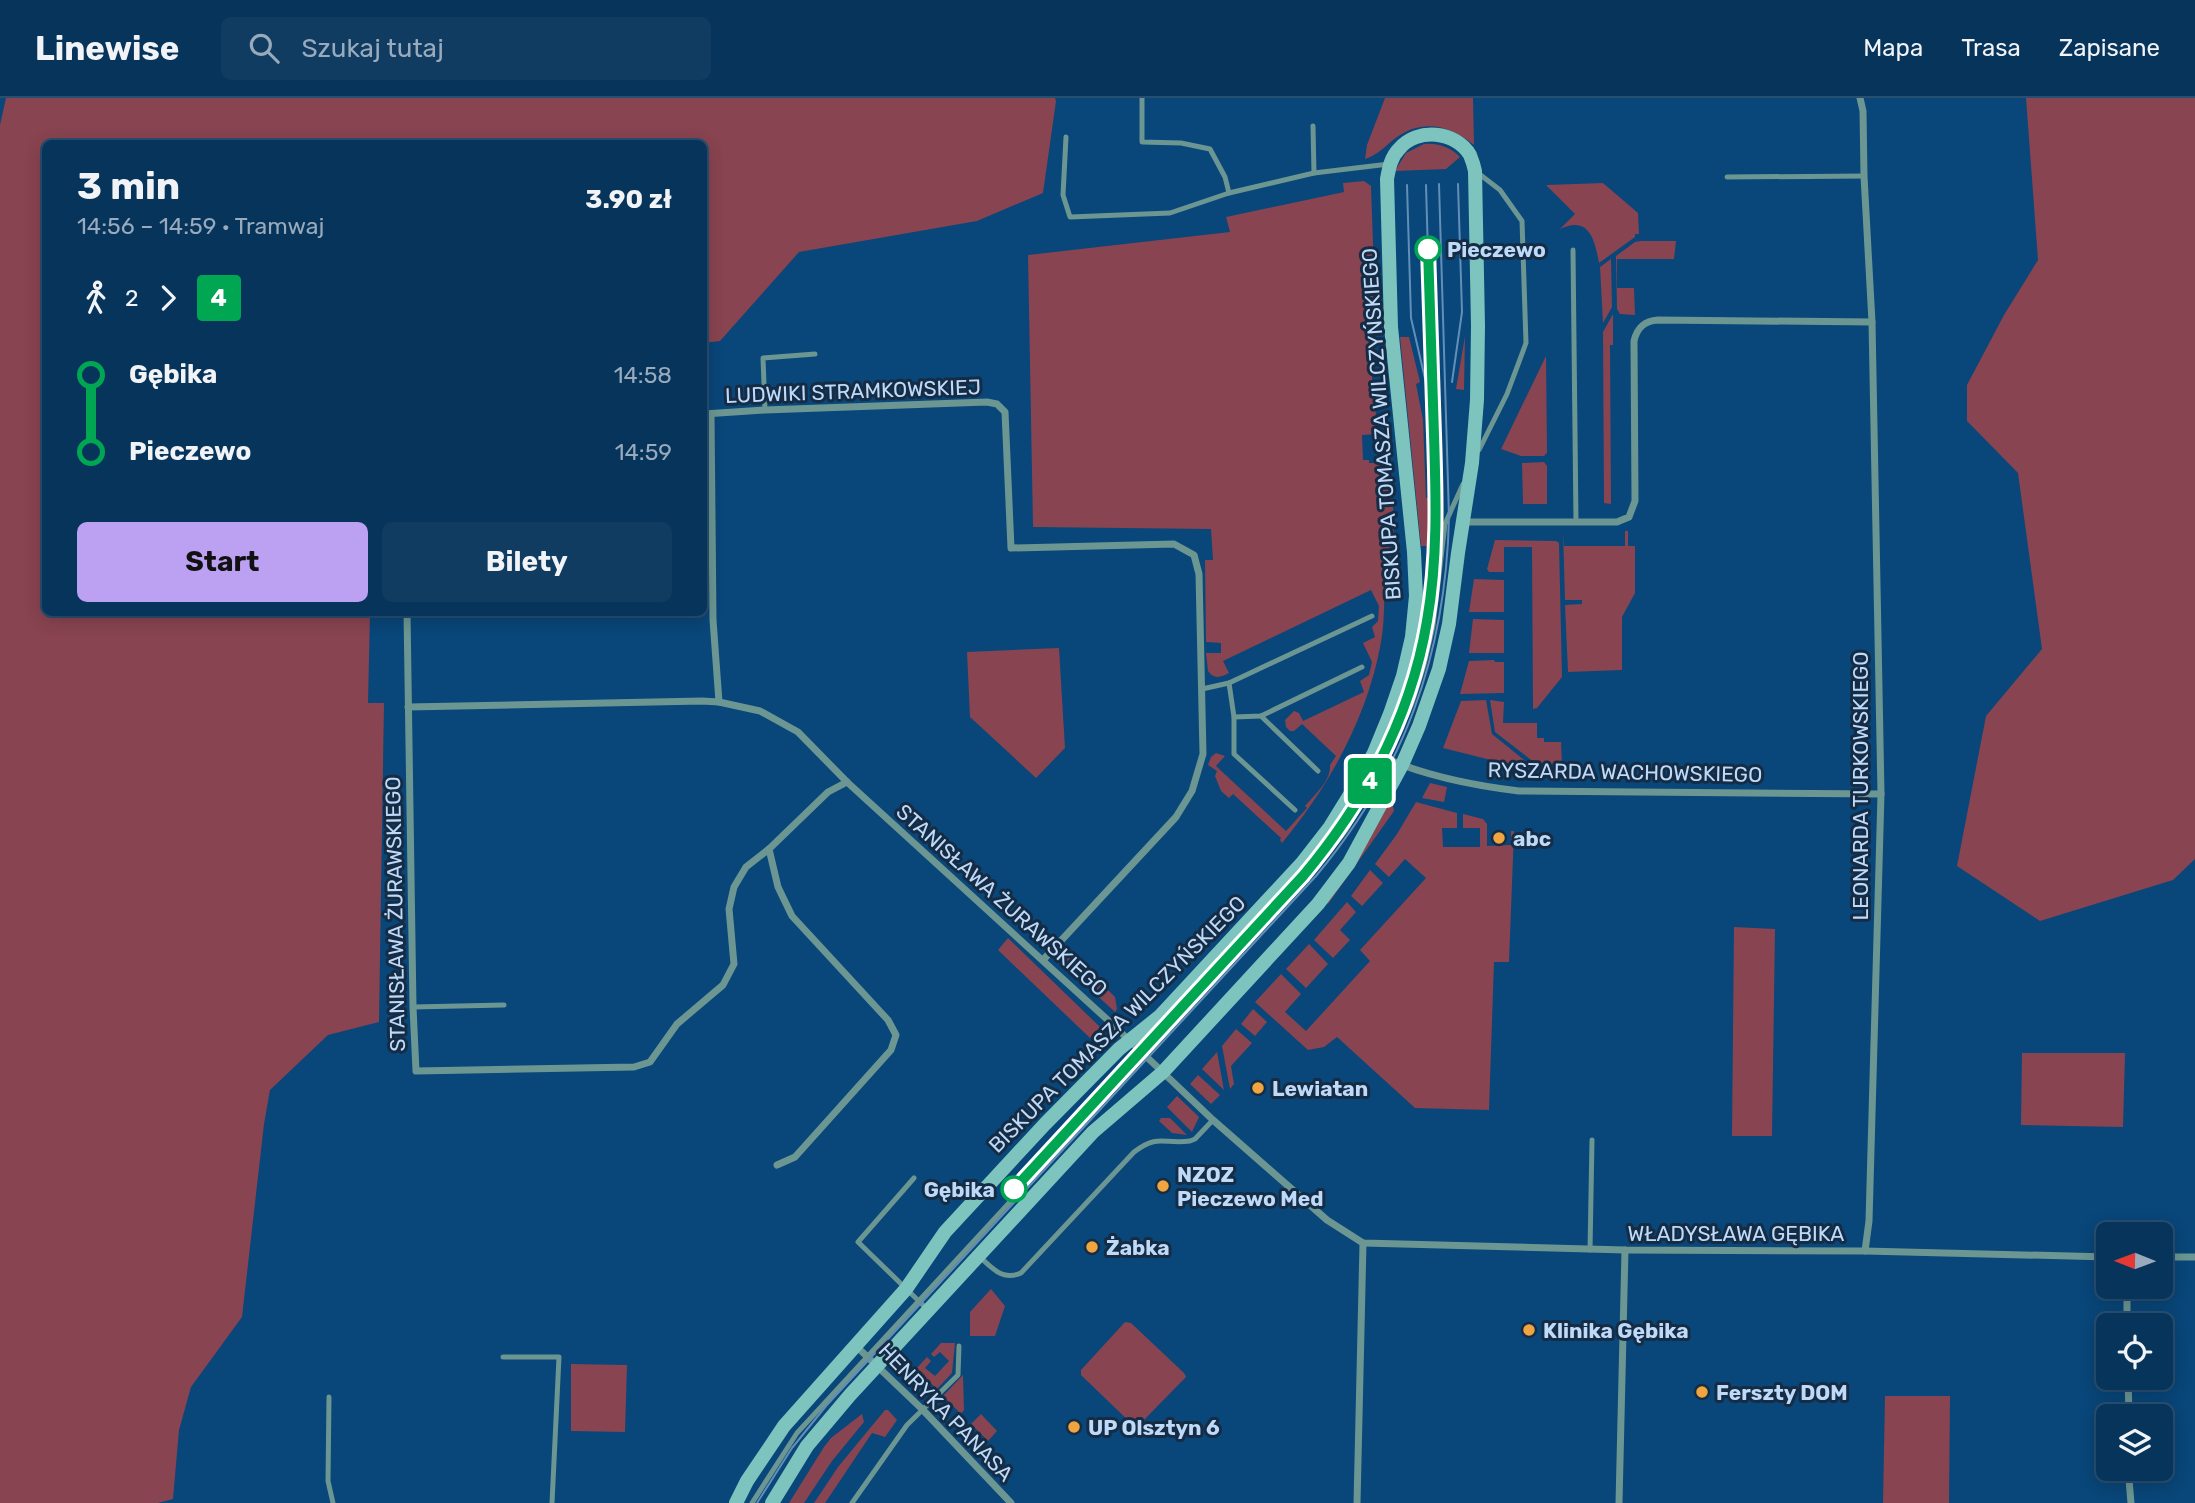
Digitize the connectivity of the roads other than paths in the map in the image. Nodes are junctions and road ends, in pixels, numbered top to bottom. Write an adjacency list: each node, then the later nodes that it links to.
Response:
1 (1142, 98): 10 (lane)
2 (1860, 98): 8 (street, LEONARDA TURKOWSKIEGO)
3 (1313, 126): 7 (lane)
4 (1066, 137): 10 (lane)
5 (1389, 164): 6 (street); 7 (lane); 19 (street, BISKUPA TOMASZA WILCZYŃSKIEGO)
6 (1475, 171): 16 (street, BISKUPA TOMASZA WILCZYŃSKIEGO); 16 (lane)
7 (1314, 173): 10 (lane)
8 (1864, 176): 9 (lane); 12 (street, LEONARDA TURKOWSKIEGO)
9 (1727, 177)
10 (1230, 193)
11 (1573, 250): 18 (lane)
12 (1872, 322): 18 (street); 34 (street, LEONARDA TURKOWSKIEGO)
13 (816, 354): 14 (lane)
14 (765, 410): 15 (street, LUDWIKI STRAMKOWSKIEJ); 25 (street, LUDWIKI STRAMKOWSKIEJ)
15 (707, 414): 26 (street, LUDWIKI STRAMKOWSKIEJ)
16 (1472, 463): 17 (street, BISKUPA TOMASZA WILCZYŃSKIEGO); 22 (lane)
17 (1463, 522): 18 (street); 31 (street, BISKUPA TOMASZA WILCZYŃSKIEGO)
18 (1576, 522)
19 (1416, 596): 22 (lane); 30 (street, BISKUPA TOMASZA WILCZYŃSKIEGO)
20 (407, 616): 27 (street)
21 (1372, 616): 24 (lane)
22 (1424, 665): 30 (lane)
23 (1362, 667): 28 (lane)
24 (1228, 683): 25 (lane); 29 (lane)
25 (1202, 689): 37 (street, LUDWIKI STRAMKOWSKIEJ)
26 (719, 702): 27 (street, STANISŁAWA ŻURAWSKIEGO); 33 (street, STANISŁAWA ŻURAWSKIEGO)
27 (408, 707): 39 (street, STANISŁAWA ŻURAWSKIEGO)
28 (1261, 716): 29 (lane); 32 (lane)
29 (1234, 717): 35 (lane)
30 (1380, 756): 31 (street, RYSZARDA WACHOWSKIEGO); 40 (street, BISKUPA TOMASZA WILCZYŃSKIEGO); 41 (lane)
31 (1402, 765): 34 (street, RYSZARDA WACHOWSKIEGO); 42 (street, BISKUPA TOMASZA WILCZYŃSKIEGO)
32 (1318, 771)
33 (847, 782): 36 (street, STANISŁAWA ŻURAWSKIEGO); 37 (street, STANISŁAWA ŻURAWSKIEGO)
34 (1881, 794): 50 (street, LEONARDA TURKOWSKIEGO)
35 (1295, 810)
36 (769, 849): 39 (street, STANISŁAWA ŻURAWSKIEGO); 45 (street)
37 (1043, 960): 40 (street, STANISŁAWA ŻURAWSKIEGO)
38 (505, 1005): 39 (lane)
39 (413, 1007)
40 (1130, 1040): 41 (street, STANISŁAWA ŻURAWSKIEGO); 55 (street, BISKUPA TOMASZA WILCZYŃSKIEGO)
41 (1145, 1054): 42 (street, STANISŁAWA ŻURAWSKIEGO); 56 (lane)
42 (1163, 1072): 43 (street); 51 (street, BISKUPA TOMASZA WILCZYŃSKIEGO)
43 (1213, 1120): 47 (street); 51 (lane)
44 (1592, 1140): 48 (lane)
45 (777, 1165)
46 (914, 1178): 55 (lane)
47 (1363, 1243): 48 (street, WŁADYSŁAWA GĘBIKA); 70 (street)
48 (1590, 1250): 49 (street, WŁADYSŁAWA GĘBIKA)
49 (1625, 1250): 50 (street, WŁADYSŁAWA GĘBIKA); 71 (street)
50 (1865, 1251): 52 (street, WŁADYSŁAWA GĘBIKA)
51 (978, 1255): 56 (street, BISKUPA TOMASZA WILCZYŃSKIEGO)
52 (2096, 1257)
53 (2174, 1257): 54 (street)
54 (2195, 1257)
55 (906, 1289): 56 (lane); 58 (street, BISKUPA TOMASZA WILCZYŃSKIEGO)
56 (923, 1305): 58 (street, BISKUPA TOMASZA WILCZYŃSKIEGO)
57 (959, 1346): 61 (lane)
58 (867, 1355): 61 (street, HENRYKA PANASA); 65 (street, BISKUPA TOMASZA WILCZYŃSKIEGO); 66 (lane); 67 (street, BISKUPA TOMASZA WILCZYŃSKIEGO)
59 (503, 1357): 64 (lane)
60 (329, 1397): 63 (lane)
61 (922, 1409): 68 (lane); 69 (street, HENRYKA PANASA)
62 (2129, 1481): 72 (street)
63 (334, 1503)
64 (552, 1503)
65 (736, 1503)
66 (752, 1503)
67 (772, 1503)
68 (852, 1503)
69 (1011, 1503)
70 (1357, 1503)
71 (1619, 1503)
72 (2132, 1503)

